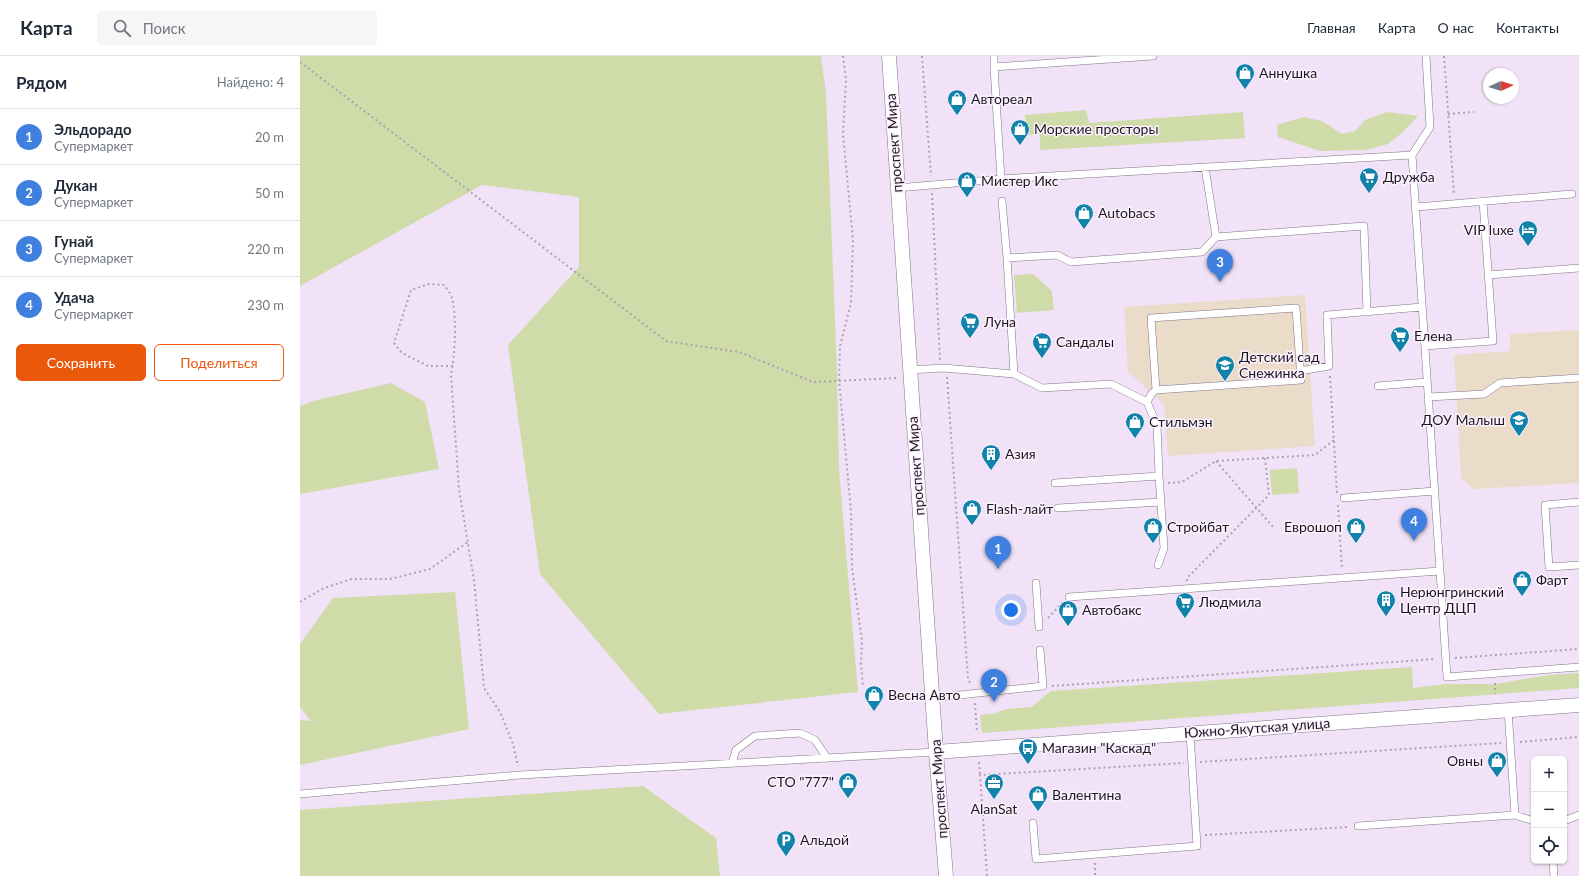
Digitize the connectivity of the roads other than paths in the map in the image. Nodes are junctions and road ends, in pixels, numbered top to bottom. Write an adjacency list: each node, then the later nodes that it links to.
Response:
1 (888, 56): 9 (street, проспект Мира)
2 (994, 56): 5 (lane)
3 (1154, 56): 5 (lane)
4 (1426, 56): 6 (lane)
5 (994, 67): 8 (lane)
6 (1412, 155): 7 (lane); 13 (lane)
7 (1205, 167): 8 (lane); 14 (lane)
8 (1001, 179): 9 (lane)
9 (898, 188): 22 (street, проспект Мира)
10 (1572, 194): 12 (lane)
11 (1002, 201): 15 (lane)
12 (1483, 201): 13 (lane); 17 (lane)
13 (1416, 207): 18 (lane)
14 (1216, 237): 15 (lane); 19 (lane)
15 (1007, 258): 23 (lane)
16 (1579, 268): 17 (lane)
17 (1488, 275): 20 (lane)
18 (1422, 307): 19 (lane); 20 (lane)
19 (1367, 312): 21 (lane)
20 (1425, 346): 25 (lane)
21 (1300, 371): 27 (lane); 27 (lane)
22 (910, 374): 23 (lane); 45 (street, проспект Мира)
23 (1014, 374): 29 (lane)
24 (1579, 378): 28 (lane)
25 (1427, 382): 26 (lane); 28 (lane)
26 (1378, 386)
27 (1156, 390): 29 (lane)
28 (1428, 397): 32 (lane)
29 (1147, 402): 30 (lane)
30 (1159, 476): 31 (lane); 34 (lane)
31 (1055, 483)
32 (1435, 491): 33 (lane); 39 (lane)
33 (1341, 499)
34 (1161, 502): 36 (lane); 37 (lane)
35 (1579, 502): 38 (lane)
36 (1058, 508)
37 (1158, 565)
38 (1579, 565)
39 (1440, 571): 41 (lane); 44 (lane)
40 (1036, 583): 42 (lane)
41 (1069, 597)
42 (1039, 627)
43 (1040, 650): 45 (lane)
44 (1579, 667)
45 (932, 698): 49 (street, проспект Мира)
46 (1579, 705): 47 (street, Южно-Якутская улица)
47 (1508, 710): 48 (street, Южно-Якутская улица); 53 (lane)
48 (1190, 733): 49 (street, Южно-Якутская улица); 57 (lane)
49 (936, 752): 50 (lane); 60 (street, проспект Мира)
50 (827, 758): 51 (lane); 51 (lane)
51 (732, 763): 52 (lane)
52 (300, 794)
53 (1515, 815): 55 (lane); 58 (lane)
54 (1579, 815): 56 (lane)
55 (1531, 820)
56 (1567, 820)
57 (1033, 823)
58 (1358, 826)
59 (1553, 864): 61 (lane)
60 (946, 876)
61 (1554, 876)

